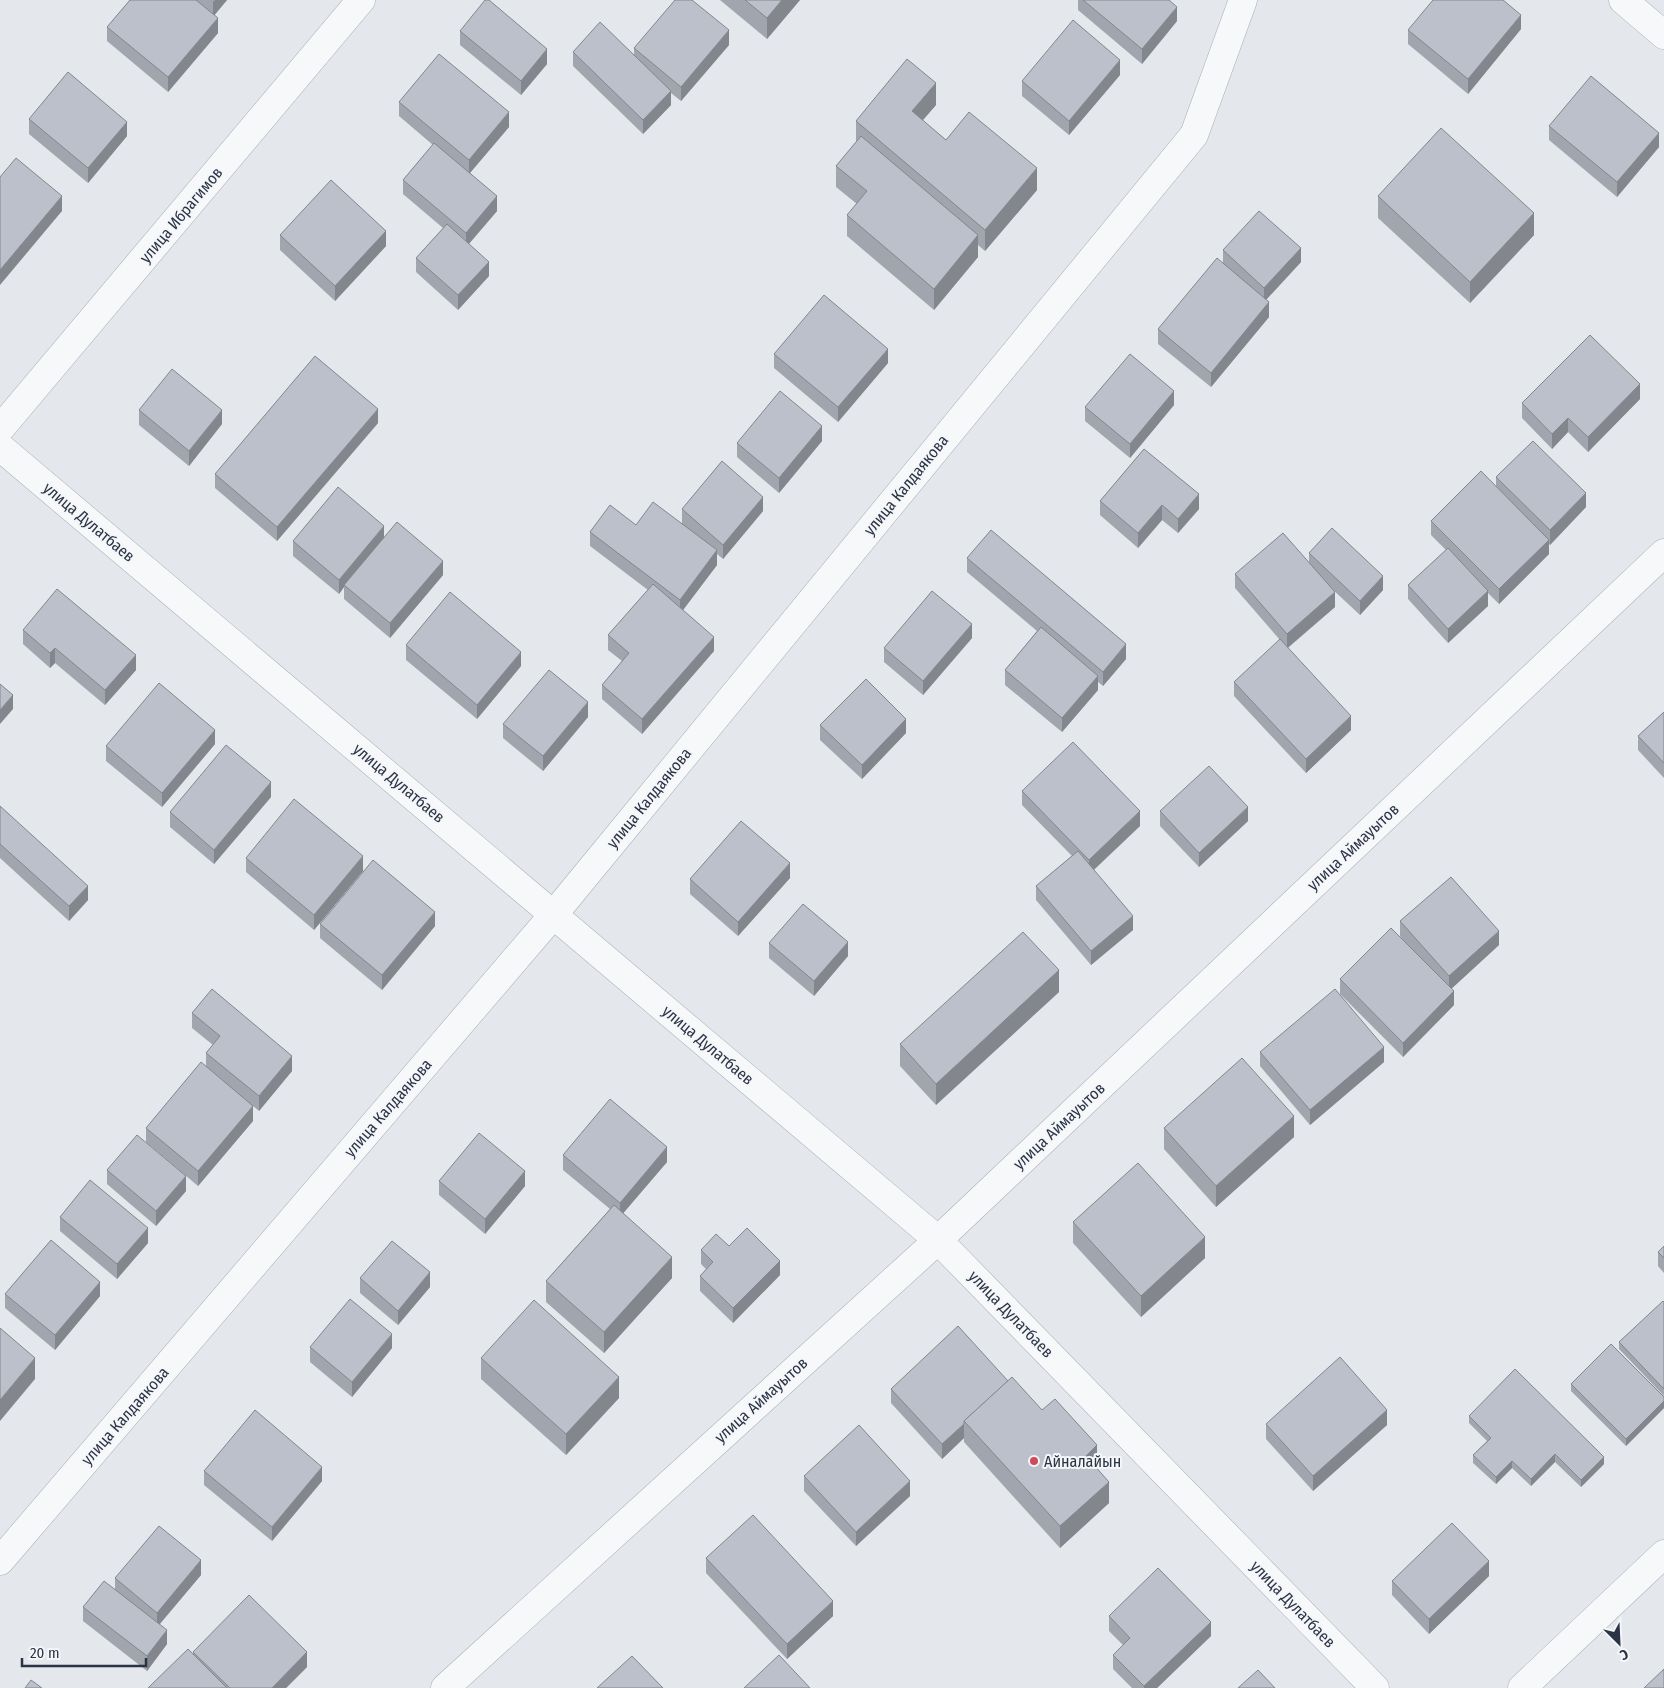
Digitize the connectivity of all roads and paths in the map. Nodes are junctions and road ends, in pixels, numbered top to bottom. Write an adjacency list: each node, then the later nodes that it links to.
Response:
1 (361, 0): 5 (street, улица Ибрагимов)
2 (1243, 0): 8 (street, улица Калдаякова)
3 (1623, 0): 4 (street)
4 (1664, 35)
5 (0, 429)
6 (0, 447): 8 (street, улица Дулатбаев)
7 (1664, 553): 9 (street, улица Аймауытов)
8 (554, 914): 9 (street, улица Дулатбаев); 11 (street, улица Калдаякова)
9 (938, 1240): 12 (street, улица Аймауытов); 13 (street, улица Дулатбаев)
10 (1664, 1554): 14 (street)
11 (0, 1561)
12 (444, 1688)
13 (1375, 1688)
14 (1522, 1688)

